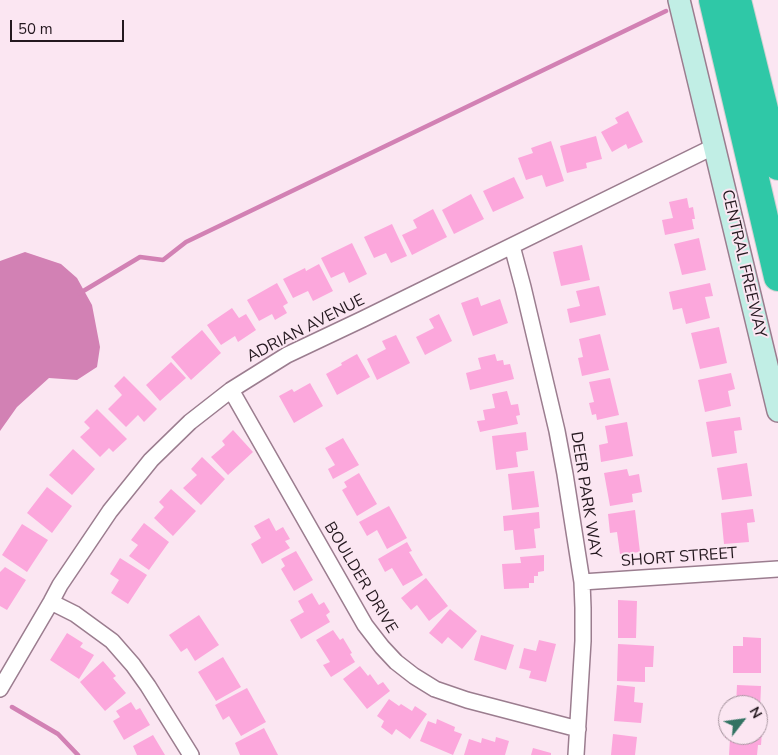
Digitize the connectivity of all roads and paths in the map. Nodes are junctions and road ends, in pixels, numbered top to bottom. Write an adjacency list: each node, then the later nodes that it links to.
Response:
1 (679, 0): 6 (main road, CENTRAL FREEWAY)
2 (713, 0): 9 (highway)
3 (736, 0): 4 (highway)
4 (764, 107): 5 (highway); 7 (highway)
5 (778, 144)
6 (715, 146): 8 (street, ADRIAN AVENUE); 11 (main road, CENTRAL FREEWAY)
7 (778, 166)
8 (512, 246): 10 (street, ADRIAN AVENUE); 13 (street, DEER PARK WAY)
9 (778, 277)
10 (231, 390): 14 (street, ADRIAN AVENUE); 16 (street, BOULDER DRIVE)
11 (778, 411)
12 (778, 569): 13 (street, SHORT STREET)
13 (582, 582): 16 (street, DEER PARK WAY)
14 (51, 602): 15 (street, ADRIAN AVENUE); 17 (street)
15 (0, 689)
16 (578, 729): 18 (street, DEER PARK WAY)
17 (191, 755)
18 (576, 755)

